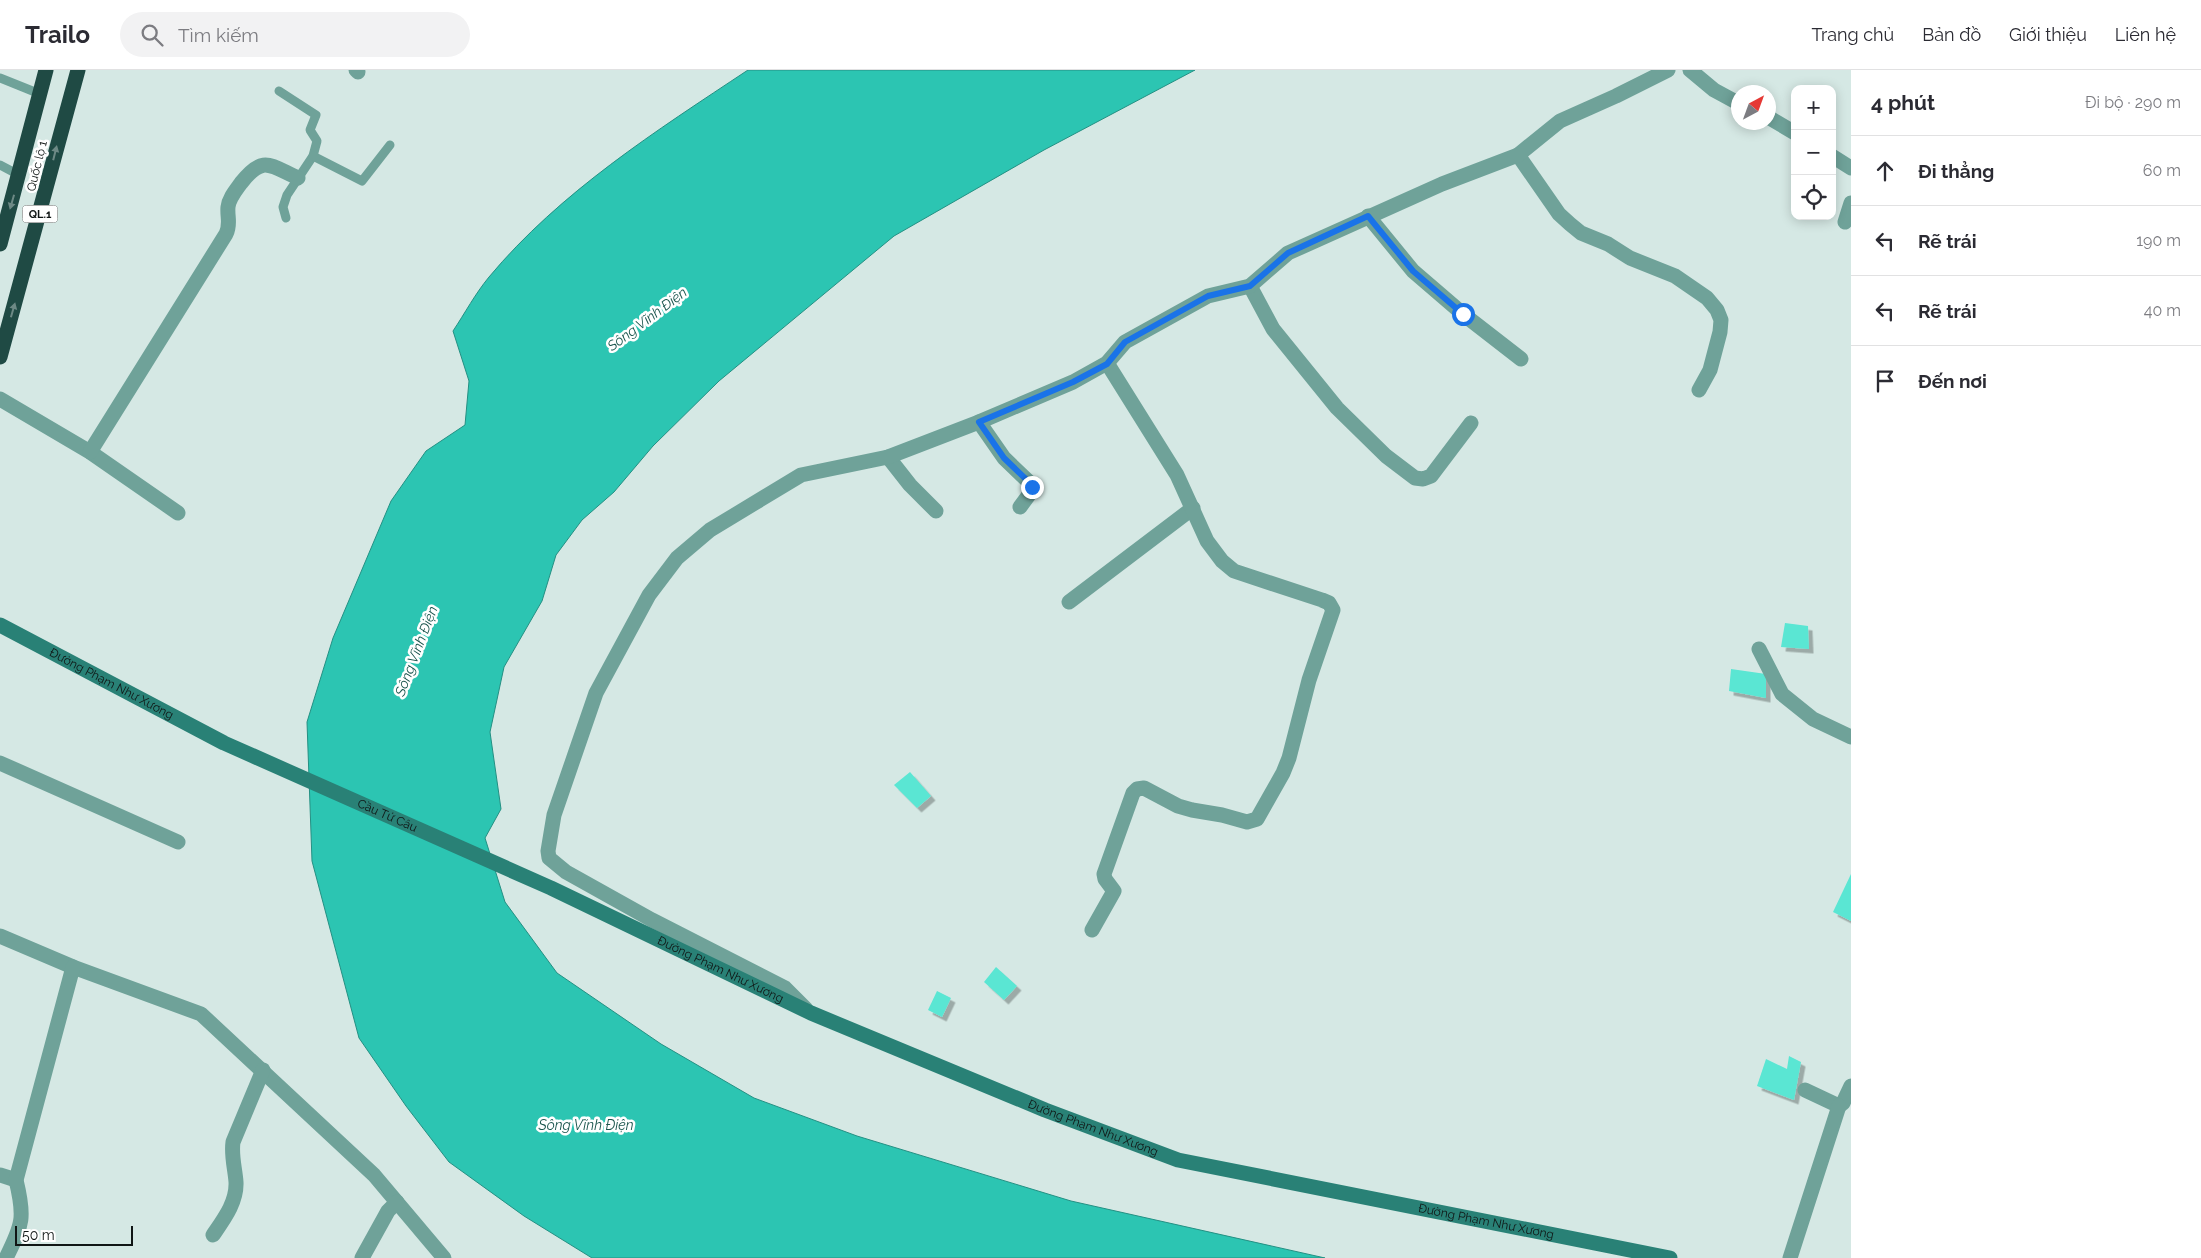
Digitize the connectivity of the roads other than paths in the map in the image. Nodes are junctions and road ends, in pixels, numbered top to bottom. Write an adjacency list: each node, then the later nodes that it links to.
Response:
1 (46, 70): 7 (highway, Quốc lộ 1 / QL.1)
2 (78, 70): 25 (highway, Quốc lộ 1 / QL.1, one-way to 2)
3 (1668, 70): 12 (street)
4 (1690, 70): 8 (street)
5 (0, 78): 7 (lane)
6 (279, 91): 13 (lane)
7 (40, 94): 17 (highway, Quốc lộ 1 / QL.1)
8 (1731, 99)
9 (1776, 122): 10 (street)
10 (1791, 131)
11 (390, 145): 13 (lane)
12 (1518, 155): 20 (street); 28 (street)
13 (313, 156): 18 (lane)
14 (1836, 159): 16 (street)
15 (0, 165): 17 (lane)
16 (1851, 168)
17 (19, 175): 23 (highway, Quốc lộ 1 / QL.1, one-way to 23)
18 (298, 178): 21 (lane); 32 (street)
19 (1851, 203): 22 (street)
20 (1368, 216): 24 (street); 26 (street)
21 (286, 218)
22 (1845, 222)
23 (0, 244)
24 (1250, 286): 27 (street); 31 (street)
25 (0, 357)
26 (1522, 359)
27 (1107, 364): 30 (street); 35 (street)
28 (1699, 390)
29 (0, 399): 32 (street)
30 (979, 422): 33 (street); 34 (street)
31 (1471, 423)
32 (90, 452): 37 (street)
33 (888, 457): 36 (street); 49 (street)
34 (1020, 507)
35 (1193, 508): 38 (street); 46 (street)
36 (936, 511)
37 (178, 513)
38 (1069, 602)
39 (0, 625): 42 (main road, Đường Phạm Như Xương)
40 (1759, 649): 41 (street)
41 (1851, 737)
42 (224, 743): 45 (main road, Cầu Tứ Câu)
43 (0, 763): 44 (street)
44 (178, 842)
45 (551, 888): 49 (main road, Đường Phạm Như Xương)
46 (1092, 930)
47 (0, 936): 48 (street)
48 (73, 967): 50 (street); 55 (street)
49 (811, 1013): 61 (main road, Đường Phạm Như Xương)
50 (263, 1070): 56 (street); 57 (street)
51 (1851, 1086): 53 (street)
52 (1805, 1090): 53 (street)
53 (1839, 1106): 62 (street)
54 (0, 1175): 55 (street)
55 (16, 1180): 58 (street)
56 (397, 1202): 59 (street); 60 (street)
57 (213, 1235)
58 (6, 1258)
59 (362, 1258)
60 (444, 1258)
61 (1670, 1258)
62 (1790, 1258)

